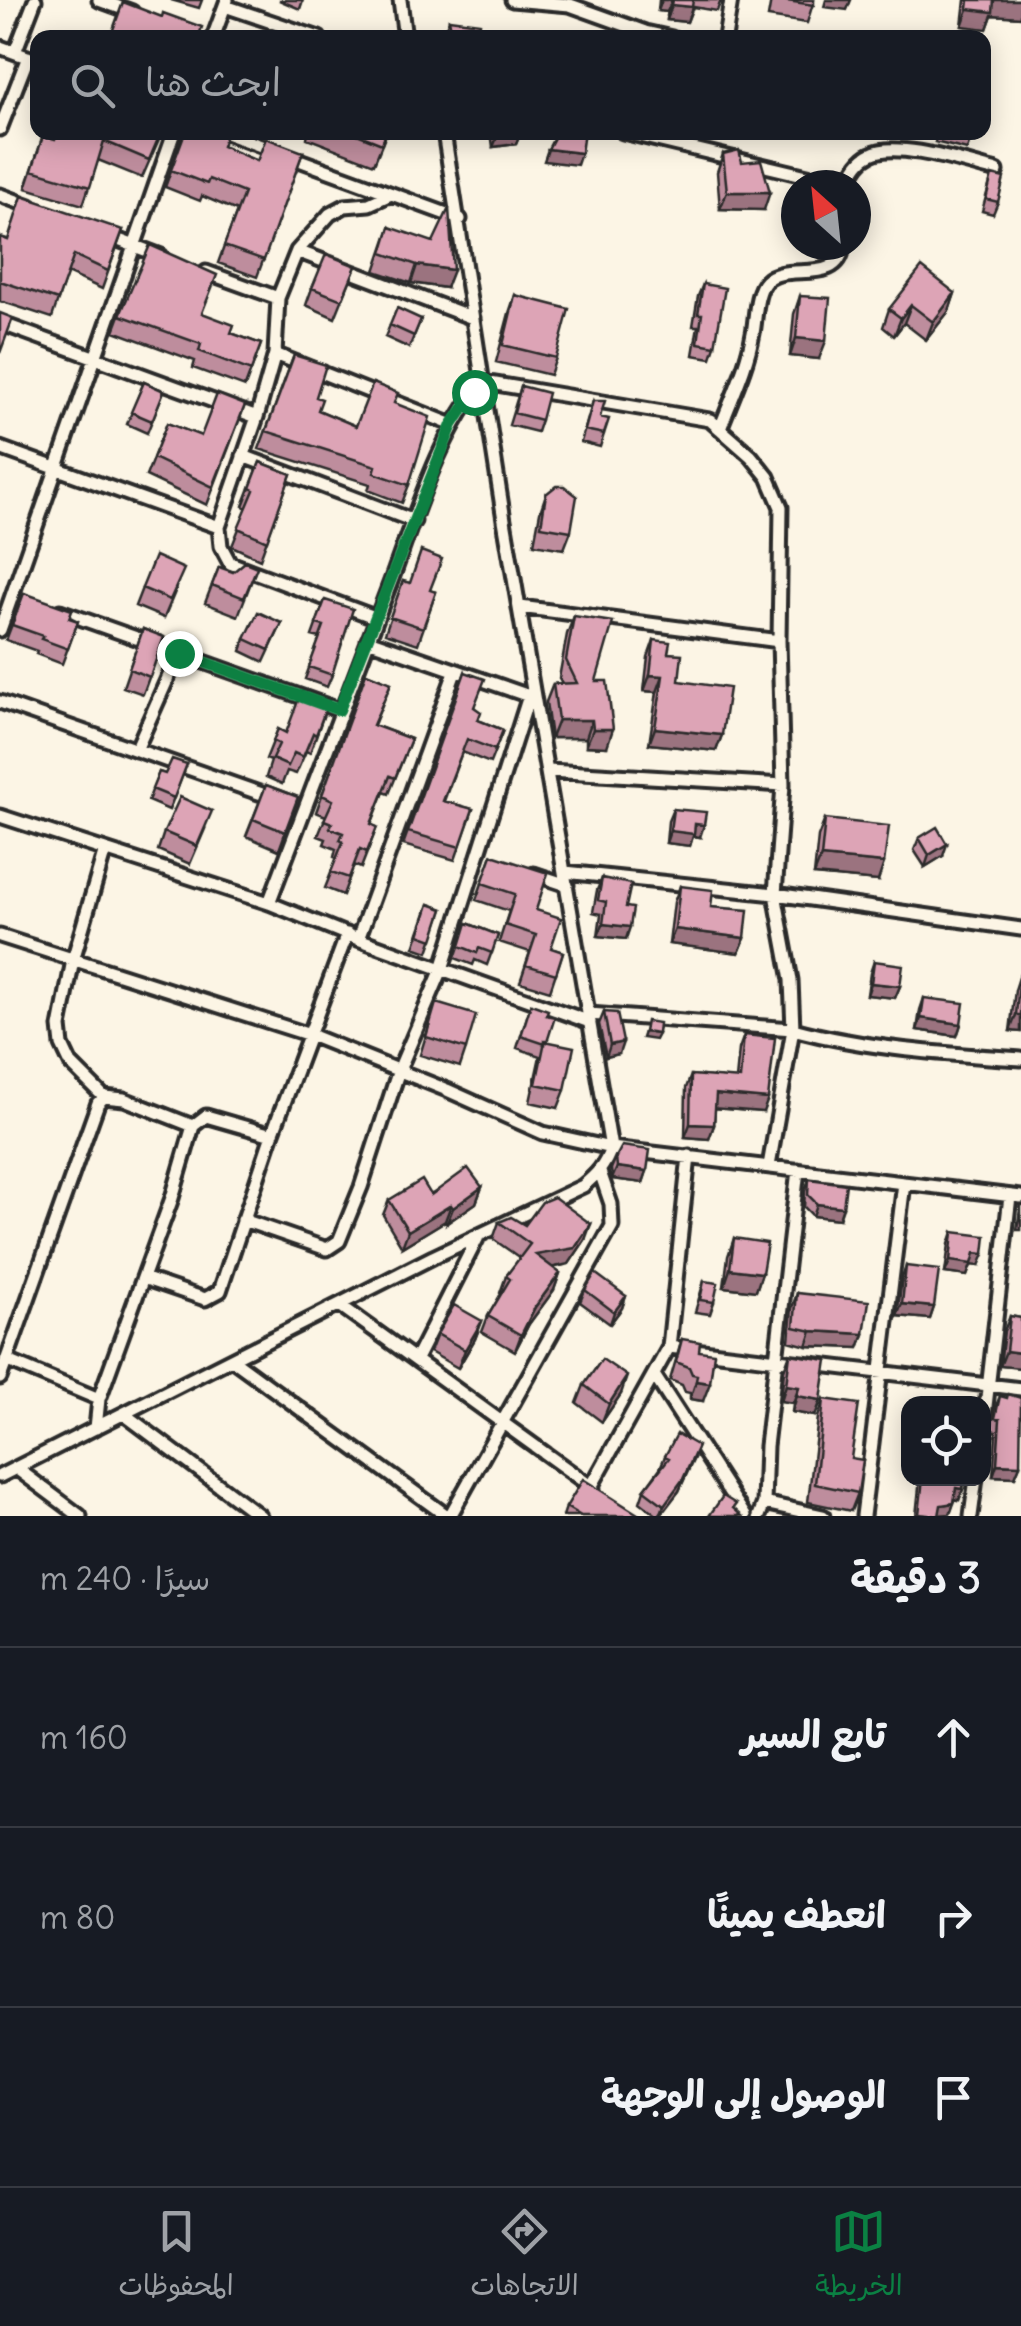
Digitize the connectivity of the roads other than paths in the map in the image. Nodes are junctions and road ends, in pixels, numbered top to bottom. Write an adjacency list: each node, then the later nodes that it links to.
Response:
1 (36, 0): 8 (street)
2 (99, 0): 7 (street)
3 (400, 0): 11 (street)
4 (512, 0): 12 (street)
5 (731, 0): 13 (street)
6 (226, 3): 9 (street); 10 (street)
7 (152, 19)
8 (31, 30)
9 (216, 30)
10 (298, 30)
11 (403, 30)
12 (639, 30)
13 (726, 30)
14 (0, 46): 15 (street)
15 (27, 57): 16 (street)
16 (0, 129)
17 (171, 140): 29 (street)
18 (245, 140): 24 (street)
19 (445, 140): 27 (street)
20 (657, 140): 21 (street)
21 (782, 170)
22 (854, 170): 23 (street)
23 (997, 171)
24 (391, 194): 27 (street); 30 (street)
25 (0, 195): 26 (street)
26 (51, 214)
27 (460, 219): 35 (street)
28 (102, 234): 29 (street)
29 (136, 247): 31 (street); 38 (street)
30 (297, 252): 34 (street); 35 (street)
31 (172, 260)
32 (835, 260): 42 (street)
33 (189, 266): 34 (street)
34 (278, 298): 37 (street)
35 (473, 318): 39 (street)
36 (0, 322): 38 (street)
37 (275, 354): 40 (street); 41 (street)
38 (96, 358): 40 (street); 45 (street)
39 (484, 382): 41 (street); 42 (street); 51 (street)
40 (257, 417): 44 (street)
41 (452, 425): 46 (street)
42 (720, 429): 55 (street)
43 (0, 448): 45 (street)
44 (244, 456): 46 (street); 47 (street)
45 (58, 470): 47 (street); 48 (street)
46 (414, 521): 52 (street)
47 (219, 527): 52 (street)
48 (13, 593): 49 (street); 53 (street)
49 (28, 599)
50 (44, 604): 56 (street)
51 (520, 606): 55 (street); 58 (street)
52 (377, 618): 54 (street)
53 (0, 630)
54 (368, 640): 57 (street); 60 (street)
55 (779, 640): 63 (street)
56 (179, 653): 60 (street); 61 (street)
57 (455, 672): 58 (street); 75 (street)
58 (532, 697): 62 (street); 67 (street)
59 (0, 702): 61 (street)
60 (339, 710): 64 (street)
61 (136, 750): 64 (street)
62 (548, 771): 63 (street); 70 (street)
63 (783, 786): 71 (street)
64 (304, 809): 72 (street)
65 (0, 816): 66 (street)
66 (105, 850): 72 (street); 76 (street)
67 (478, 855): 68 (street); 77 (street)
68 (496, 861)
69 (514, 867): 70 (street)
70 (566, 878): 71 (street); 78 (street)
71 (774, 894): 73 (street); 79 (street)
72 (268, 903): 75 (street)
73 (1021, 930)
74 (0, 936): 76 (street)
75 (352, 937): 77 (street); 80 (street)
76 (73, 960): 80 (street); 83 (street)
77 (442, 969): 78 (street); 82 (street)
78 (590, 1018): 79 (street); 86 (street)
79 (793, 1029): 81 (street); 88 (street)
80 (310, 1034): 82 (street); 85 (street)
81 (1021, 1059)
82 (400, 1070): 86 (street); 93 (street)
83 (104, 1097): 84 (street); 98 (street)
84 (193, 1126): 85 (street); 95 (street)
85 (272, 1135): 93 (street)
86 (611, 1148): 87 (street); 90 (street)
87 (689, 1156): 88 (street); 97 (street)
88 (770, 1166): 89 (street)
89 (798, 1170): 91 (street); 101 (street)
90 (600, 1172): 94 (street); 110 (street)
91 (904, 1183): 92 (street); 102 (street)
92 (1016, 1196): 105 (street)
93 (242, 1220): 95 (street)
94 (479, 1235): 96 (street); 100 (street)
95 (143, 1278): 108 (street)
96 (341, 1306): 99 (street); 100 (street)
97 (669, 1347): 101 (street); 103 (street)
98 (6, 1360): 104 (street); 108 (street)
99 (234, 1360): 109 (street); 120 (street)
100 (416, 1360): 110 (street)
101 (775, 1362): 102 (street); 117 (street)
102 (882, 1374): 105 (street); 124 (street)
103 (654, 1375): 115 (street); 121 (street)
104 (0, 1378)
105 (989, 1386): 106 (street); 107 (street)
106 (1021, 1389)
107 (988, 1396)
108 (98, 1400): 111 (street)
109 (124, 1414): 111 (street); 119 (street)
110 (503, 1425): 115 (street); 120 (street)
111 (96, 1428): 112 (street)
112 (16, 1468): 113 (street); 118 (street)
113 (0, 1476)
114 (975, 1486): 125 (street)
115 (591, 1487): 116 (street)
116 (605, 1496)
117 (764, 1503): 122 (street); 123 (street)
118 (72, 1514)
119 (260, 1516)
120 (449, 1516)
121 (744, 1516)
122 (759, 1516)
123 (823, 1516)
124 (864, 1516)
125 (971, 1516)

